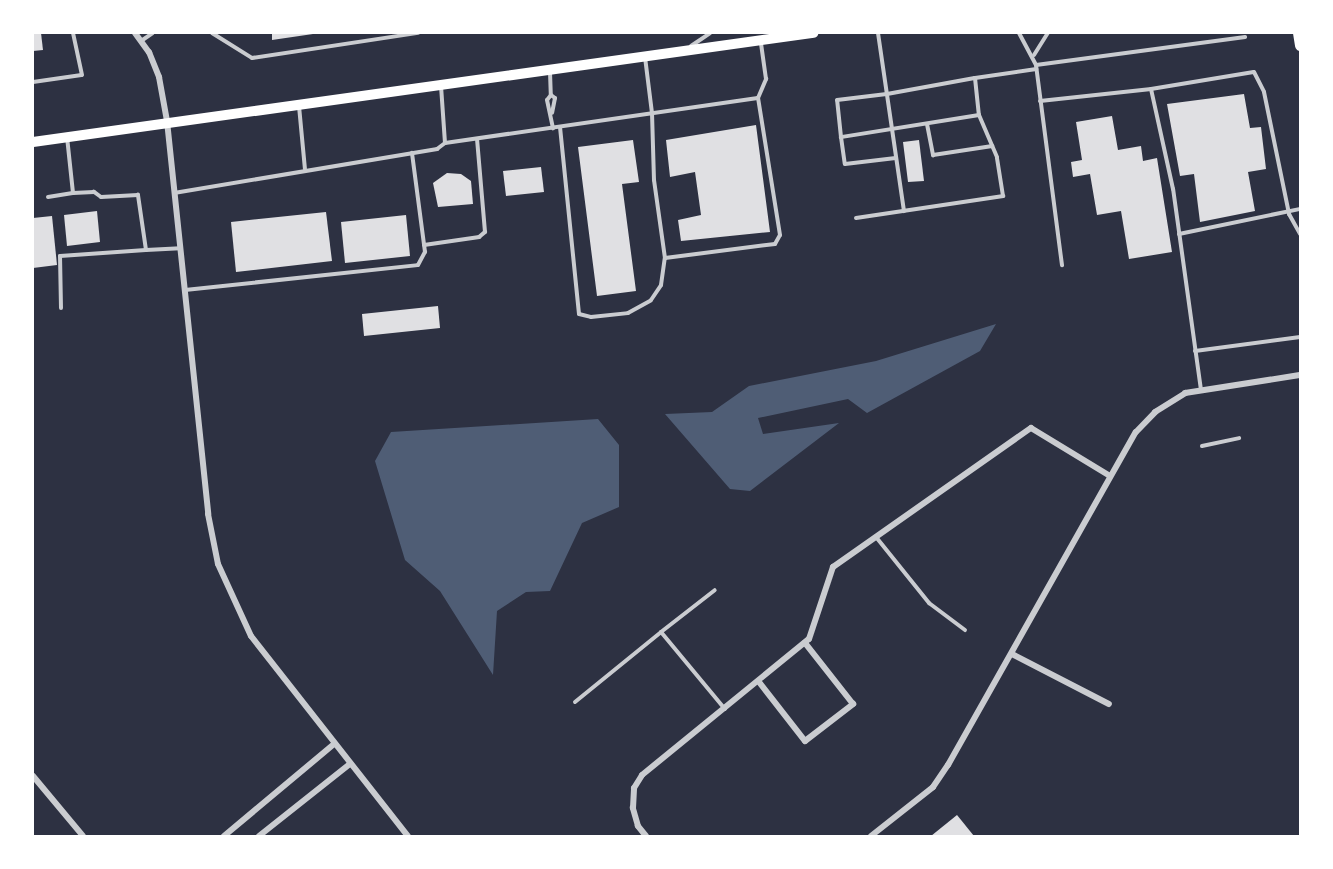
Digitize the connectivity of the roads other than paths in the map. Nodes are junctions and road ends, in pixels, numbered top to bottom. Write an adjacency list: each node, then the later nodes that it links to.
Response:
1 (73, 33): 23 (lane)
2 (135, 33): 15 (street)
3 (153, 33): 15 (lane)
4 (212, 33): 12 (lane)
5 (418, 33): 12 (lane)
6 (710, 33): 17 (lane)
7 (808, 33): 14 (main road)
8 (878, 33): 26 (lane)
9 (1019, 33): 18 (lane)
10 (1048, 33): 18 (lane)
11 (1298, 33): 16 (main road)
12 (407, 34)
13 (1245, 37): 20 (lane)
14 (761, 40): 17 (main road); 27 (lane)
15 (141, 41): 32 (street)
16 (1300, 46)
17 (686, 50): 19 (main road)
18 (1034, 55): 20 (lane)
19 (645, 56): 21 (main road); 30 (lane)
20 (1036, 67): 22 (lane); 28 (lane)
21 (550, 70): 24 (main road); 35 (lane)
22 (975, 78): 26 (lane); 31 (lane)
23 (33, 82)
24 (440, 85): 29 (main road); 41 (lane)
25 (1151, 89): 28 (lane); 51 (lane); 53 (lane)
26 (887, 94): 36 (lane); 38 (lane)
27 (758, 98): 30 (lane); 58 (lane)
28 (1040, 100): 59 (lane)
29 (299, 105): 32 (main road); 45 (lane)
30 (652, 113): 34 (lane); 58 (lane)
31 (980, 115): 33 (lane); 42 (lane)
32 (167, 121): 37 (main road); 47 (street)
33 (927, 124): 36 (lane); 42 (lane)
34 (560, 127): 35 (lane); 58 (lane)
35 (553, 128): 39 (lane)
36 (892, 130): 38 (lane); 44 (lane)
37 (67, 137): 40 (main road); 46 (lane)
38 (841, 137): 44 (lane)
39 (477, 139): 41 (lane); 55 (lane)
40 (33, 142)
41 (445, 143): 43 (lane)
42 (992, 146): 50 (lane)
43 (412, 153): 45 (lane); 55 (lane)
44 (896, 158): 50 (lane)
45 (305, 169): 47 (lane)
46 (73, 193): 48 (lane); 57 (lane)
47 (174, 193): 56 (street)
48 (48, 196)
49 (1300, 209): 51 (lane)
50 (904, 211): 52 (lane)
51 (1289, 214): 53 (lane); 54 (lane)
52 (856, 218)
53 (1179, 234): 63 (lane)
54 (1300, 234)
55 (424, 245): 60 (lane)
56 (180, 248): 57 (lane); 60 (street)
57 (146, 250): 61 (lane)
58 (665, 258)
59 (1062, 265)
60 (184, 291): 79 (street)
61 (61, 308)
62 (1300, 337): 63 (lane)
63 (1196, 351): 65 (lane)
64 (1300, 375): 65 (street)
65 (1201, 391): 68 (street)
66 (1239, 438): 67 (lane)
67 (1202, 446)
68 (1110, 476): 69 (street); 74 (street)
69 (876, 537): 71 (lane); 73 (street)
70 (715, 590): 72 (lane)
71 (965, 630)
72 (661, 632): 76 (lane); 78 (lane)
73 (805, 643): 75 (street); 75 (street)
74 (1012, 654): 77 (street); 87 (street)
75 (759, 682): 78 (street)
76 (575, 702)
77 (1109, 704)
78 (725, 710): 86 (street)
79 (334, 744): 80 (street); 83 (street)
80 (350, 764): 84 (street); 85 (street)
81 (33, 776): 82 (street)
82 (83, 836)
83 (224, 836)
84 (259, 836)
85 (408, 836)
86 (646, 836)
87 (871, 836)

